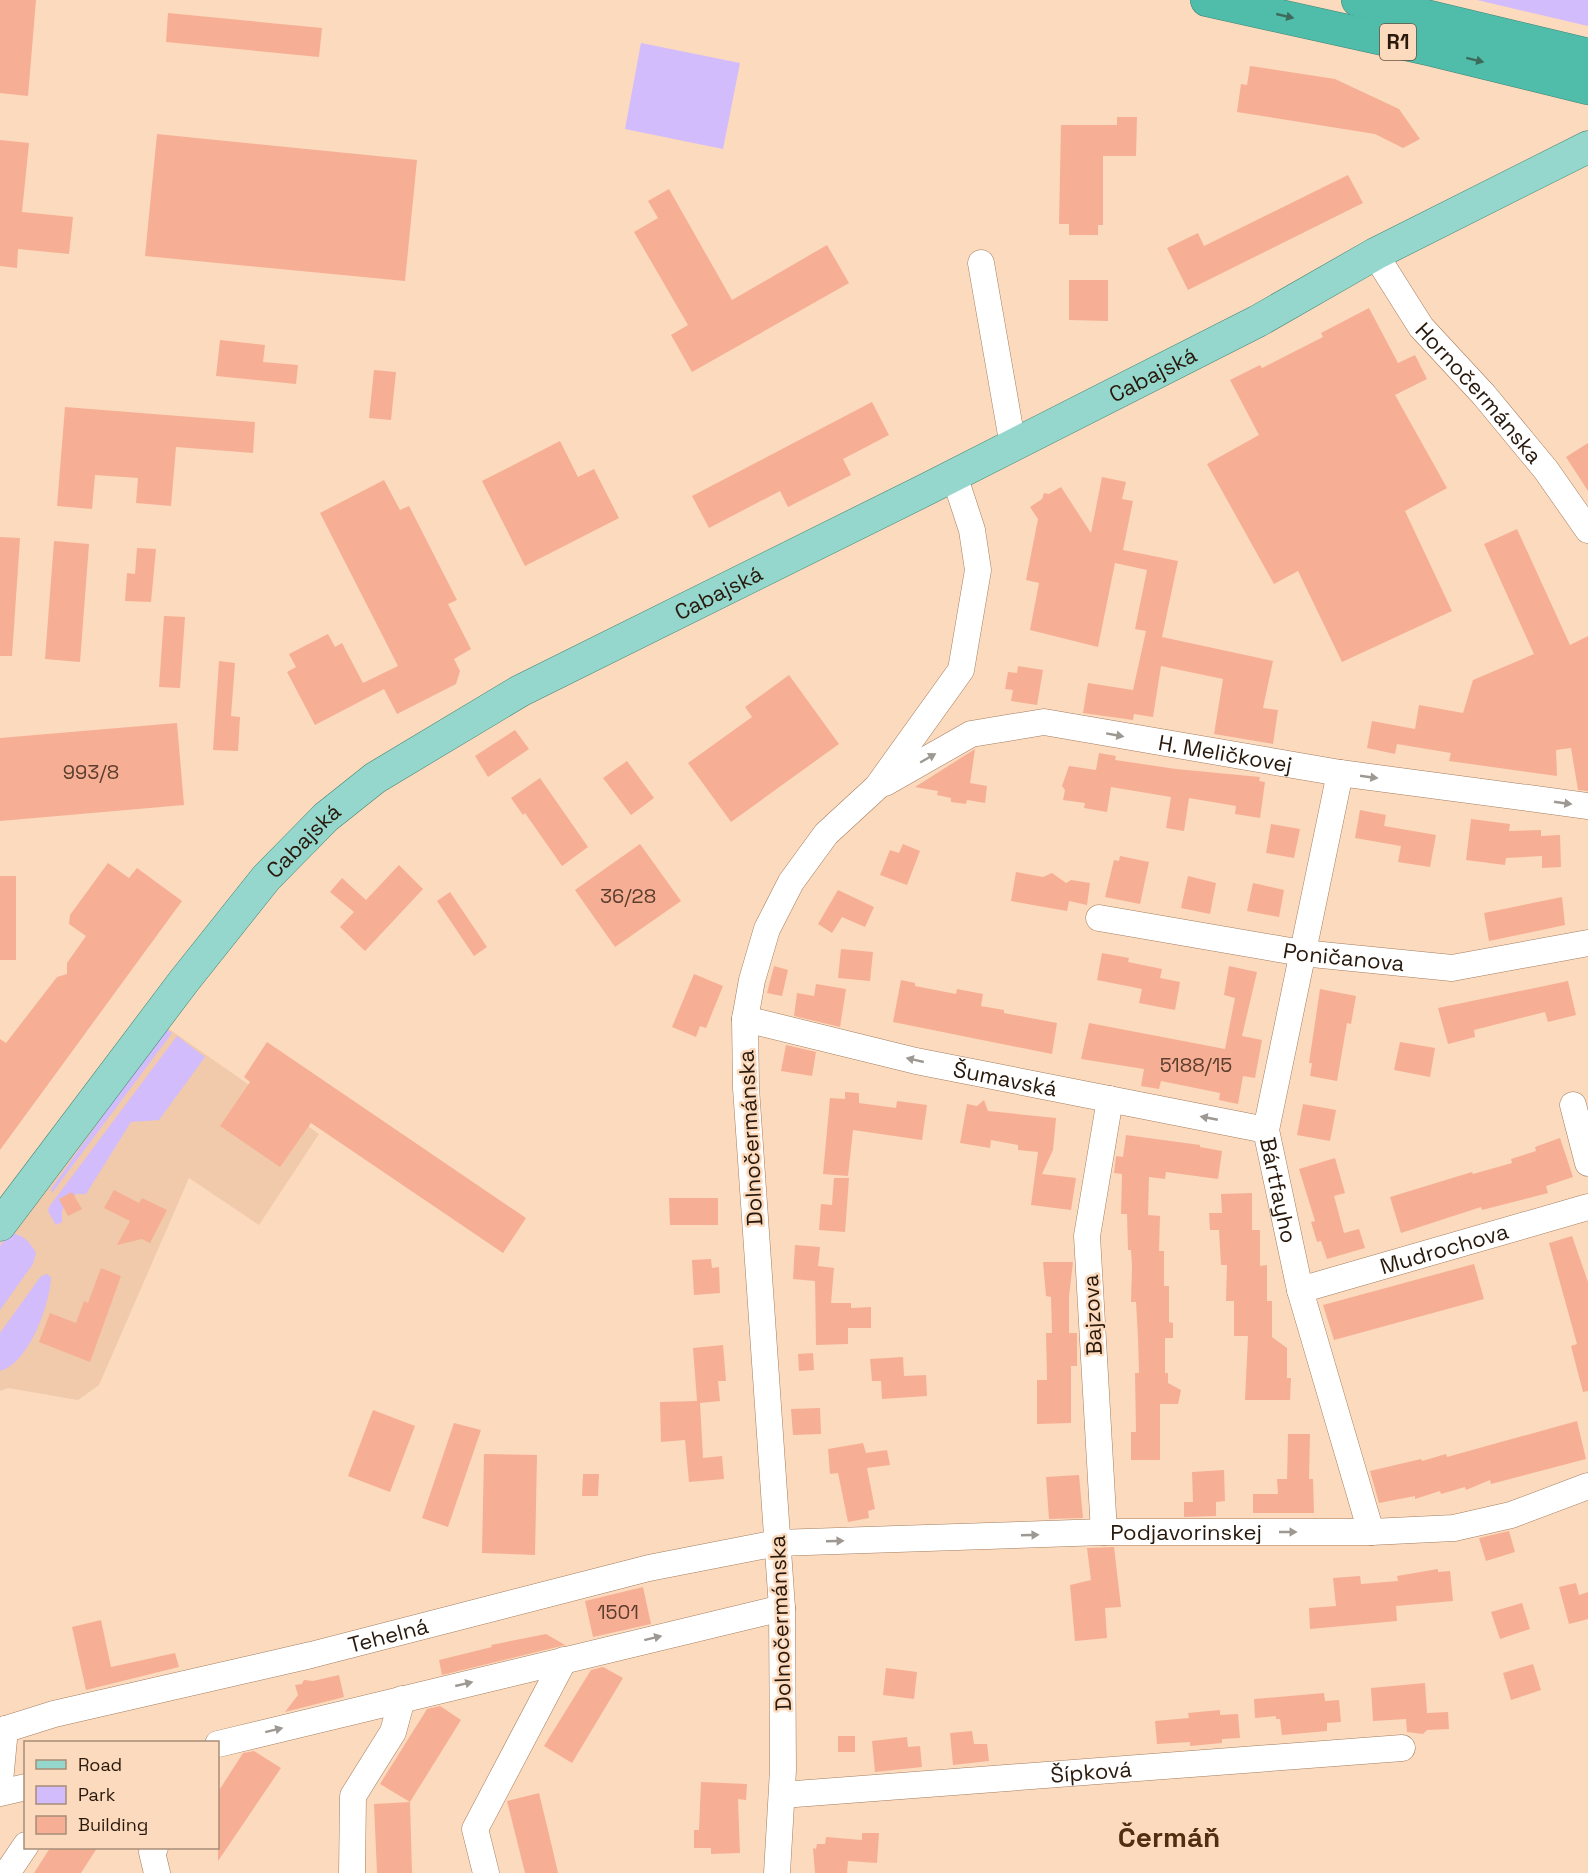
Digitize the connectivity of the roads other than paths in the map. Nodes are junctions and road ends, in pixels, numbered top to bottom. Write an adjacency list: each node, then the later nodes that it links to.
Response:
1 (1207, 0): 4 (highway, R1, one-way to 4)
2 (1358, 0): 3 (highway, R1)
3 (1588, 55)
4 (1588, 88)
5 (1585, 148): 6 (main road, Cabajská)
6 (1375, 254): 8 (main road, Cabajská); 10 (street, Hornočermánska)
7 (981, 263): 8 (street)
8 (1013, 446): 9 (main road, Cabajská)
9 (954, 475): 12 (street, Dolnočermánska); 23 (main road, Cabajská)
10 (1588, 530)
11 (1340, 773): 12 (street, H. Meličkovej, one-way to 11); 13 (street, H. Meličkovej, one-way to 13); 16 (street, Bártfayho)
12 (877, 787): 17 (street, Dolnočermánska)
13 (1588, 806)
14 (1099, 918): 16 (street, Poničanova)
15 (1588, 943): 16 (street, Poničanova)
16 (1302, 953): 20 (street, Bártfayho)
17 (745, 1019): 18 (street, Šumavská, one-way to 17); 28 (street, Dolnočermánska)
18 (1110, 1099): 20 (street, Šumavská, one-way to 18); 26 (street, Bajzova)
19 (1573, 1105): 21 (street)
20 (1266, 1130): 24 (street, Bártfayho)
21 (1588, 1163)
22 (1588, 1207): 24 (street, Mudrochova)
23 (0, 1225)
24 (1300, 1290): 27 (street, Bártfayho)
25 (1588, 1485): 27 (street, Podjavorinskej)
26 (1104, 1532): 27 (street, Podjavorinskej, one-way to 27); 28 (street, Podjavorinskej, one-way to 26)
27 (1371, 1532)
28 (777, 1543): 29 (street, Dolnočermánska); 32 (street, Tehelná)
29 (782, 1608): 30 (street, one-way to 29); 38 (street, Dolnočermánska)
30 (564, 1660): 31 (street, one-way to 30); 44 (street)
31 (402, 1699): 33 (street, one-way to 31); 43 (street)
32 (3, 1730): 35 (street)
33 (219, 1745)
34 (1402, 1748): 38 (street, Šípková)
35 (0, 1781)
36 (24, 1787): 37 (street)
37 (0, 1793)
38 (782, 1795): 45 (street, Dolnočermánska)
39 (24, 1848): 41 (street)
40 (154, 1849): 42 (street)
41 (8, 1873)
42 (157, 1873)
43 (352, 1873)
44 (486, 1873)
45 (777, 1873)

